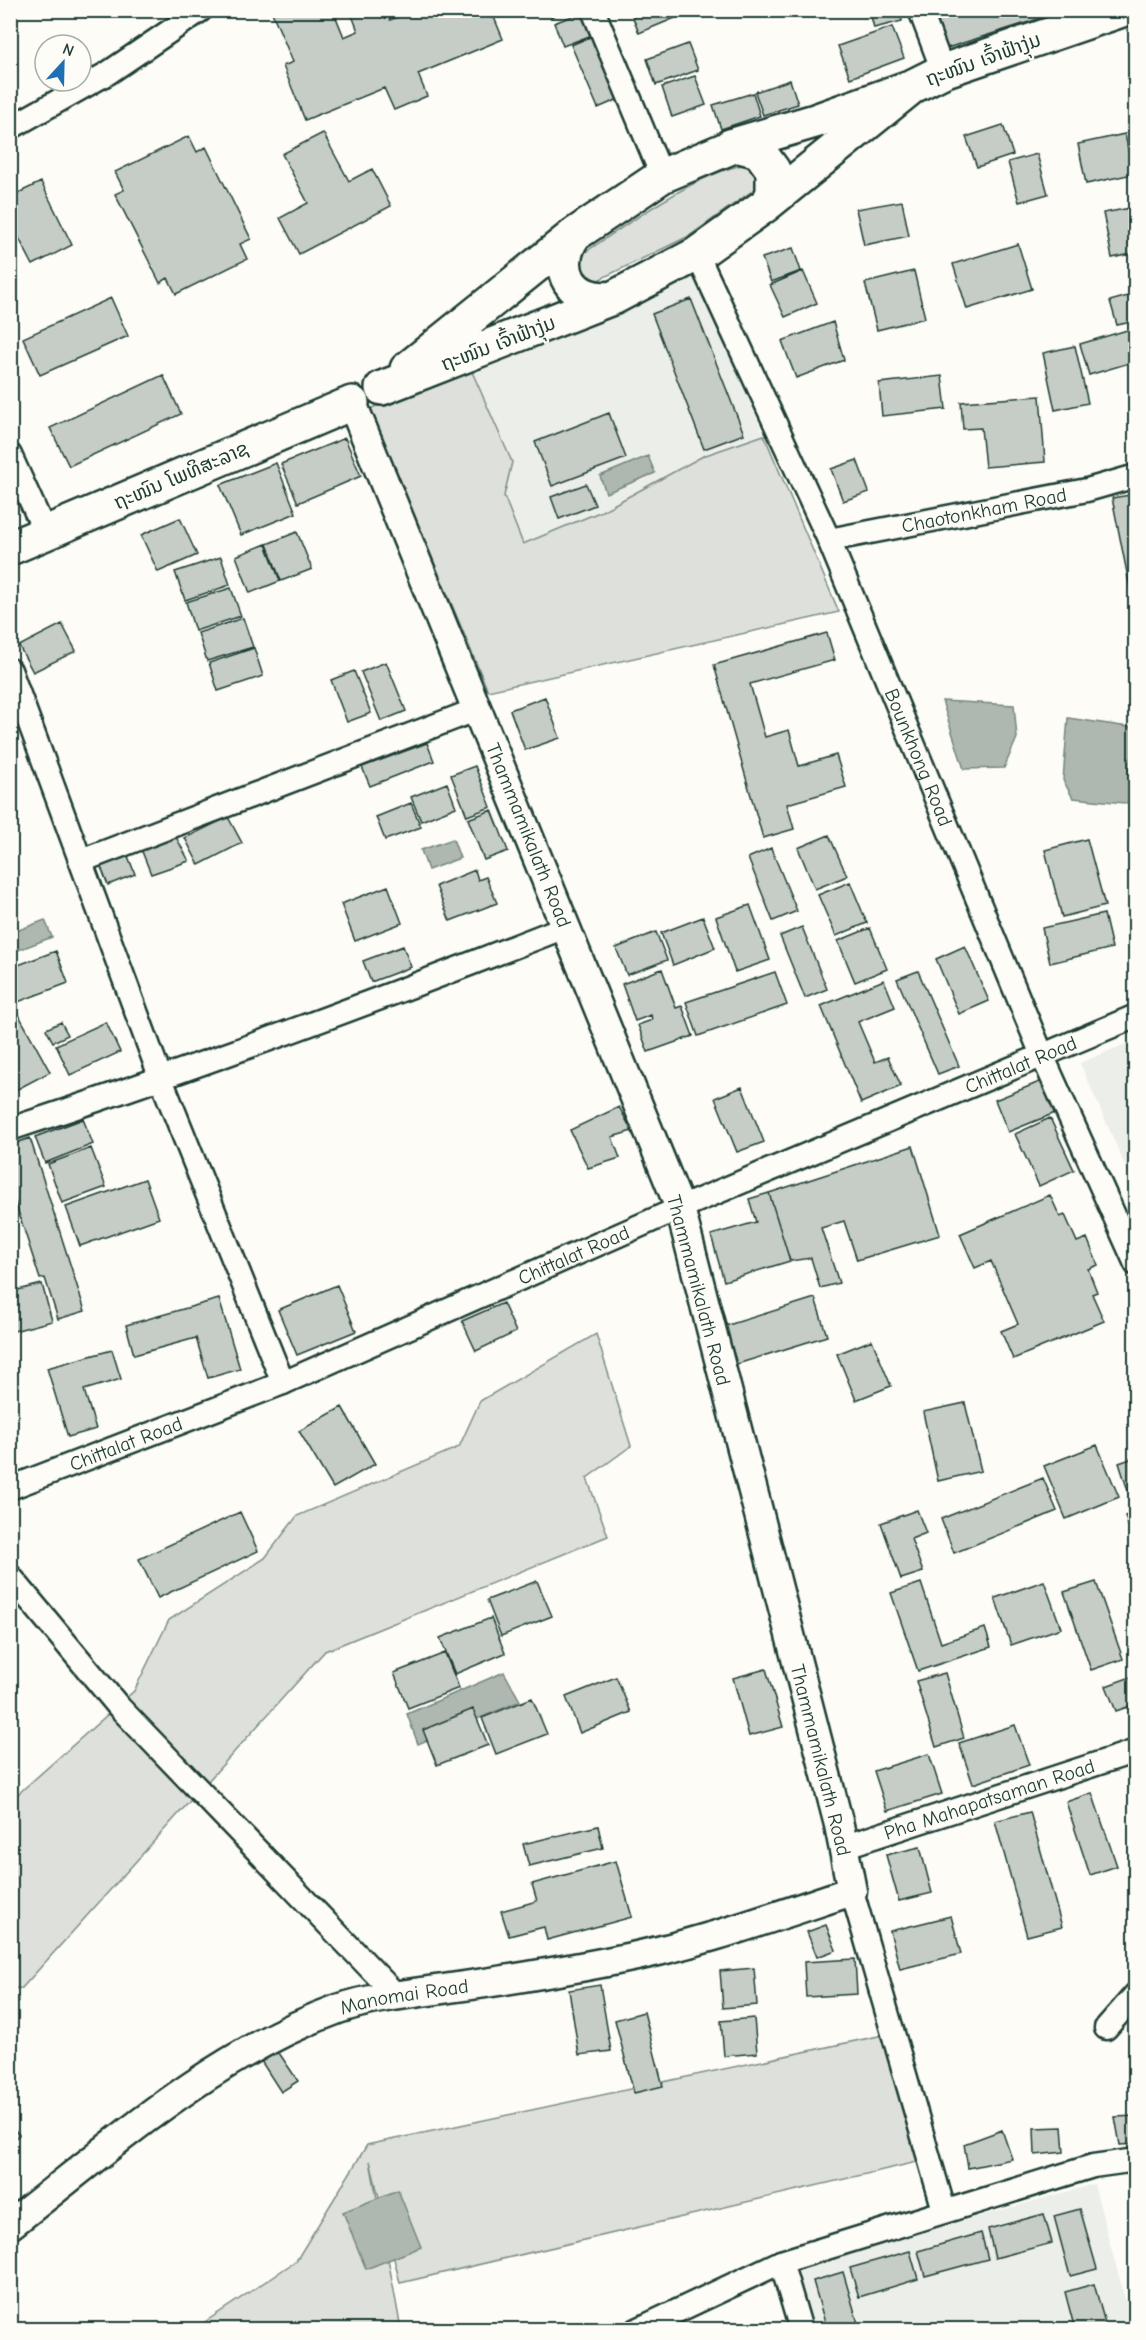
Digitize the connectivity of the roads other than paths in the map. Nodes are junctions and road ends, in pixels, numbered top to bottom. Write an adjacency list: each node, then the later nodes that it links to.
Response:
1 (201, 10): 7 (street)
2 (593, 10): 9 (street)
3 (920, 10): 5 (street)
4 (1111, 12): 5 (main road, ຖະໜົນ ເຈົ້າຟ້າງຸ່ມ)
5 (943, 71): 6 (main road, ຖະໜົນ ເຈົ້າຟ້າງຸ່ມ)
6 (914, 86): 8 (main road, ຖະໜົນ ເຈົ້າຟ້າງຸ່ມ); 10 (main road, ຖະໜົນ ເຈົ້າຟ້າງຸ່ມ)
7 (10, 128)
8 (724, 148): 9 (main road, ຖະໜົນ ເຈົ້າຟ້າງຸ່ມ); 10 (main road, ຖະໜົນ ເຈົ້າຟ້າງຸ່ມ)
9 (662, 176): 11 (main road, ຖະໜົນ ເຈົ້າຟ້າງຸ່ມ)
10 (767, 204): 12 (main road, ຖະໜົນ ເຈົ້າຟ້າງຸ່ມ)
11 (574, 235): 13 (main road); 14 (main road, ຖະໜົນ ເຈົ້າຟ້າງຸ່ມ)
12 (697, 254): 13 (main road, ຖະໜົນ ເຈົ້າຟ້າງຸ່ມ); 19 (street, Bounkhong Road)
13 (613, 298): 14 (main road, ຖະໜົນ ເຈົ້າຟ້າງຸ່ມ)
14 (382, 388): 15 (street, ຖະໜົນ ເຈົ້າຟ້າງຸ່ມ)
15 (352, 403): 18 (main road, ຖະໜົນ ໂພທິສະລາຊ); 22 (street, Thammamikalath Road)
16 (10, 455): 18 (street)
17 (1136, 476): 19 (street, Chaotonkham Road)
18 (45, 532): 20 (main road, ຖະໜົນ ໂພທິສະລາຊ)
19 (830, 540): 26 (street, Bounkhong Road)
20 (10, 548)
21 (10, 670): 23 (street)
22 (478, 709): 23 (street); 24 (street, Thammamikalath Road)
23 (81, 861): 27 (street)
24 (565, 927): 27 (street); 29 (street, Thammamikalath Road)
25 (1136, 1016): 26 (street, Chittalat Road)
26 (1042, 1055): 29 (street, Chittalat Road); 30 (street, Bounkhong Road)
27 (161, 1080): 28 (street); 31 (street)
28 (10, 1129)
29 (680, 1208): 31 (street, Chittalat Road); 35 (street, Thammamikalath Road)
30 (1136, 1264)
31 (283, 1383): 32 (street, Chittalat Road)
32 (10, 1488)
33 (10, 1576): 38 (street)
34 (1136, 1751): 35 (street, Pha Mahapatsaman Road)
35 (843, 1847): 36 (street, Thammamikalath Road)
36 (852, 1891): 38 (street, Manomai Road); 41 (street, Thammamikalath Road)
37 (1136, 1994): 39 (street)
38 (397, 1996): 42 (street, Manomai Road)
39 (1106, 2028)
40 (1134, 2162): 41 (street)
41 (944, 2210): 43 (street)
42 (10, 2225)
43 (781, 2262): 44 (street); 45 (street)
44 (637, 2330)
45 (801, 2330)

